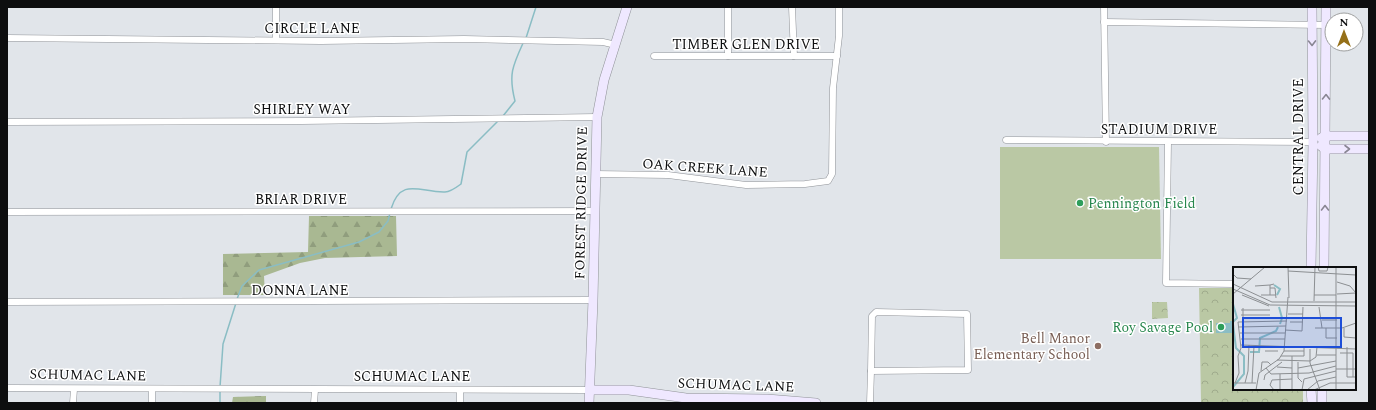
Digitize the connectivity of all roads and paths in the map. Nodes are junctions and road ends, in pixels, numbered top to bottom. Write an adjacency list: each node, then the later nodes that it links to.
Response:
1 (276, 7): 12 (street)
2 (627, 7): 13 (main road, FOREST RIDGE DRIVE)
3 (728, 7): 16 (street)
4 (792, 7): 17 (street)
5 (839, 7): 18 (street, OAK CREEK LANE)
6 (1104, 7): 8 (street)
7 (1312, 7): 9 (main road, CENTRAL DRIVE)
8 (1104, 22): 9 (street); 24 (street)
9 (1312, 25): 10 (street); 26 (main road, CENTRAL DRIVE, one-way to 26)
10 (1324, 25)
11 (7, 38): 12 (street, CIRCLE LANE)
12 (276, 40): 13 (street, CIRCLE LANE)
13 (616, 44): 19 (main road, FOREST RIDGE DRIVE)
14 (1326, 52): 21 (main road, CENTRAL DRIVE, one-way to 14)
15 (654, 56): 16 (street, TIMBER GLEN DRIVE)
16 (728, 56): 17 (street, TIMBER GLEN DRIVE)
17 (794, 56): 18 (street, TIMBER GLEN DRIVE)
18 (837, 56): 29 (street, OAK CREEK LANE)
19 (597, 117): 20 (street, SHIRLEY WAY); 29 (main road, FOREST RIDGE DRIVE)
20 (7, 122)
21 (1325, 136): 22 (main road); 26 (main road); 27 (main road, CENTRAL DRIVE)
22 (1369, 136)
23 (1006, 140): 24 (street, STADIUM DRIVE)
24 (1106, 142): 25 (street, STADIUM DRIVE)
25 (1168, 142): 26 (street, STADIUM DRIVE); 36 (street)
26 (1313, 142): 27 (main road); 32 (main road, CENTRAL DRIVE)
27 (1325, 149): 28 (main road, one-way to 28); 33 (main road, CENTRAL DRIVE, one-way to 27)
28 (1369, 149)
29 (595, 174): 31 (main road, FOREST RIDGE DRIVE)
30 (7, 212): 31 (street, BRIAR DRIVE)
31 (595, 212): 37 (main road, FOREST RIDGE DRIVE)
32 (1311, 254): 33 (main road); 34 (main road, CENTRAL DRIVE)
33 (1324, 254): 35 (main road, CENTRAL DRIVE)
34 (1311, 267)
35 (1324, 267)
36 (1233, 284)
37 (593, 300): 38 (street, DONNA LANE); 45 (main road, FOREST RIDGE DRIVE)
38 (7, 302)
39 (871, 371): 39 (street); 54 (street)
40 (7, 388): 41 (street, SCHUMAC LANE)
41 (74, 389): 42 (street, SCHUMAC LANE); 48 (street)
42 (152, 390): 43 (street, SCHUMAC LANE); 49 (street)
43 (315, 390): 44 (street, SCHUMAC LANE); 50 (street)
44 (460, 390): 45 (street, SCHUMAC LANE); 51 (street)
45 (590, 390): 52 (main road, FOREST RIDGE DRIVE); 53 (main road, SCHUMAC LANE)
46 (1311, 390): 55 (main road)
47 (1322, 390): 56 (main road)
48 (73, 403)
49 (152, 403)
50 (314, 403)
51 (460, 403)
52 (588, 403)
53 (816, 403)
54 (870, 403)
55 (1312, 403)
56 (1322, 403)

